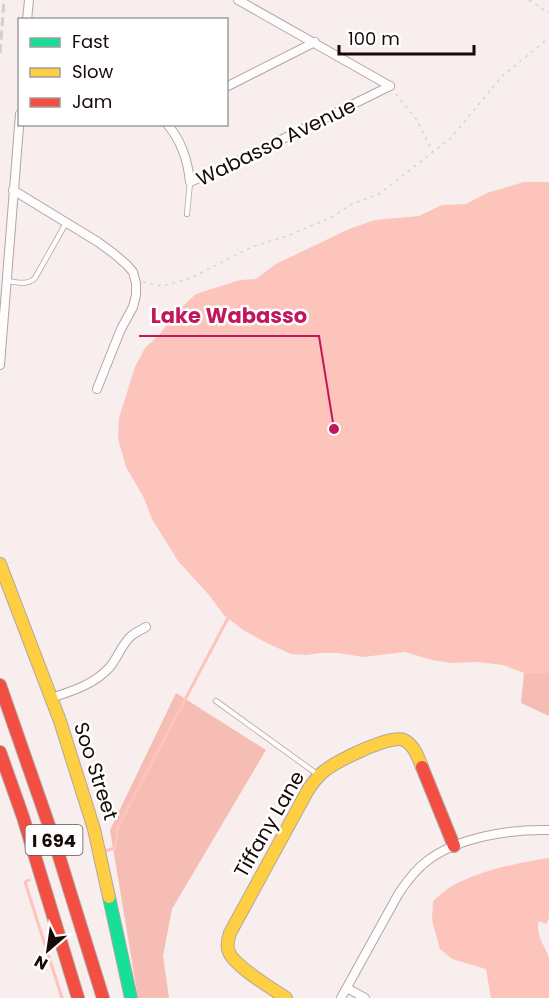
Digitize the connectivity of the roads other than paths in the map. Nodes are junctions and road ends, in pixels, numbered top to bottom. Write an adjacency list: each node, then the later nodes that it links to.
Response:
1 (29, 0): 3 (street)
2 (238, 0): 4 (street)
3 (27, 18)
4 (315, 42): 5 (street); 8 (street, Wabasso Avenue)
5 (228, 86)
6 (19, 126): 9 (street)
7 (168, 126): 8 (street)
8 (190, 182): 10 (lane, Wabasso Avenue)
9 (13, 190): 11 (street); 12 (street)
10 (187, 214)
11 (66, 222): 12 (lane); 14 (street)
12 (7, 281): 13 (street)
13 (0, 365)
14 (97, 389)
15 (0, 564): 18 (main road, Soo Street)
16 (146, 627): 18 (street)
17 (0, 685): 26 (main road, I 694)
18 (51, 698): 27 (main road, Soo Street)
19 (216, 701): 21 (lane)
20 (0, 752): 25 (main road, I 694)
21 (319, 776): 23 (main road, Tiffany Lane); 28 (main road, Tiffany Lane)
22 (549, 830): 23 (street)
23 (454, 846): 24 (street)
24 (347, 988): 29 (street); 30 (street)
25 (78, 998)
26 (103, 998)
27 (131, 998)
28 (286, 998)
29 (341, 998)
30 (365, 998)

